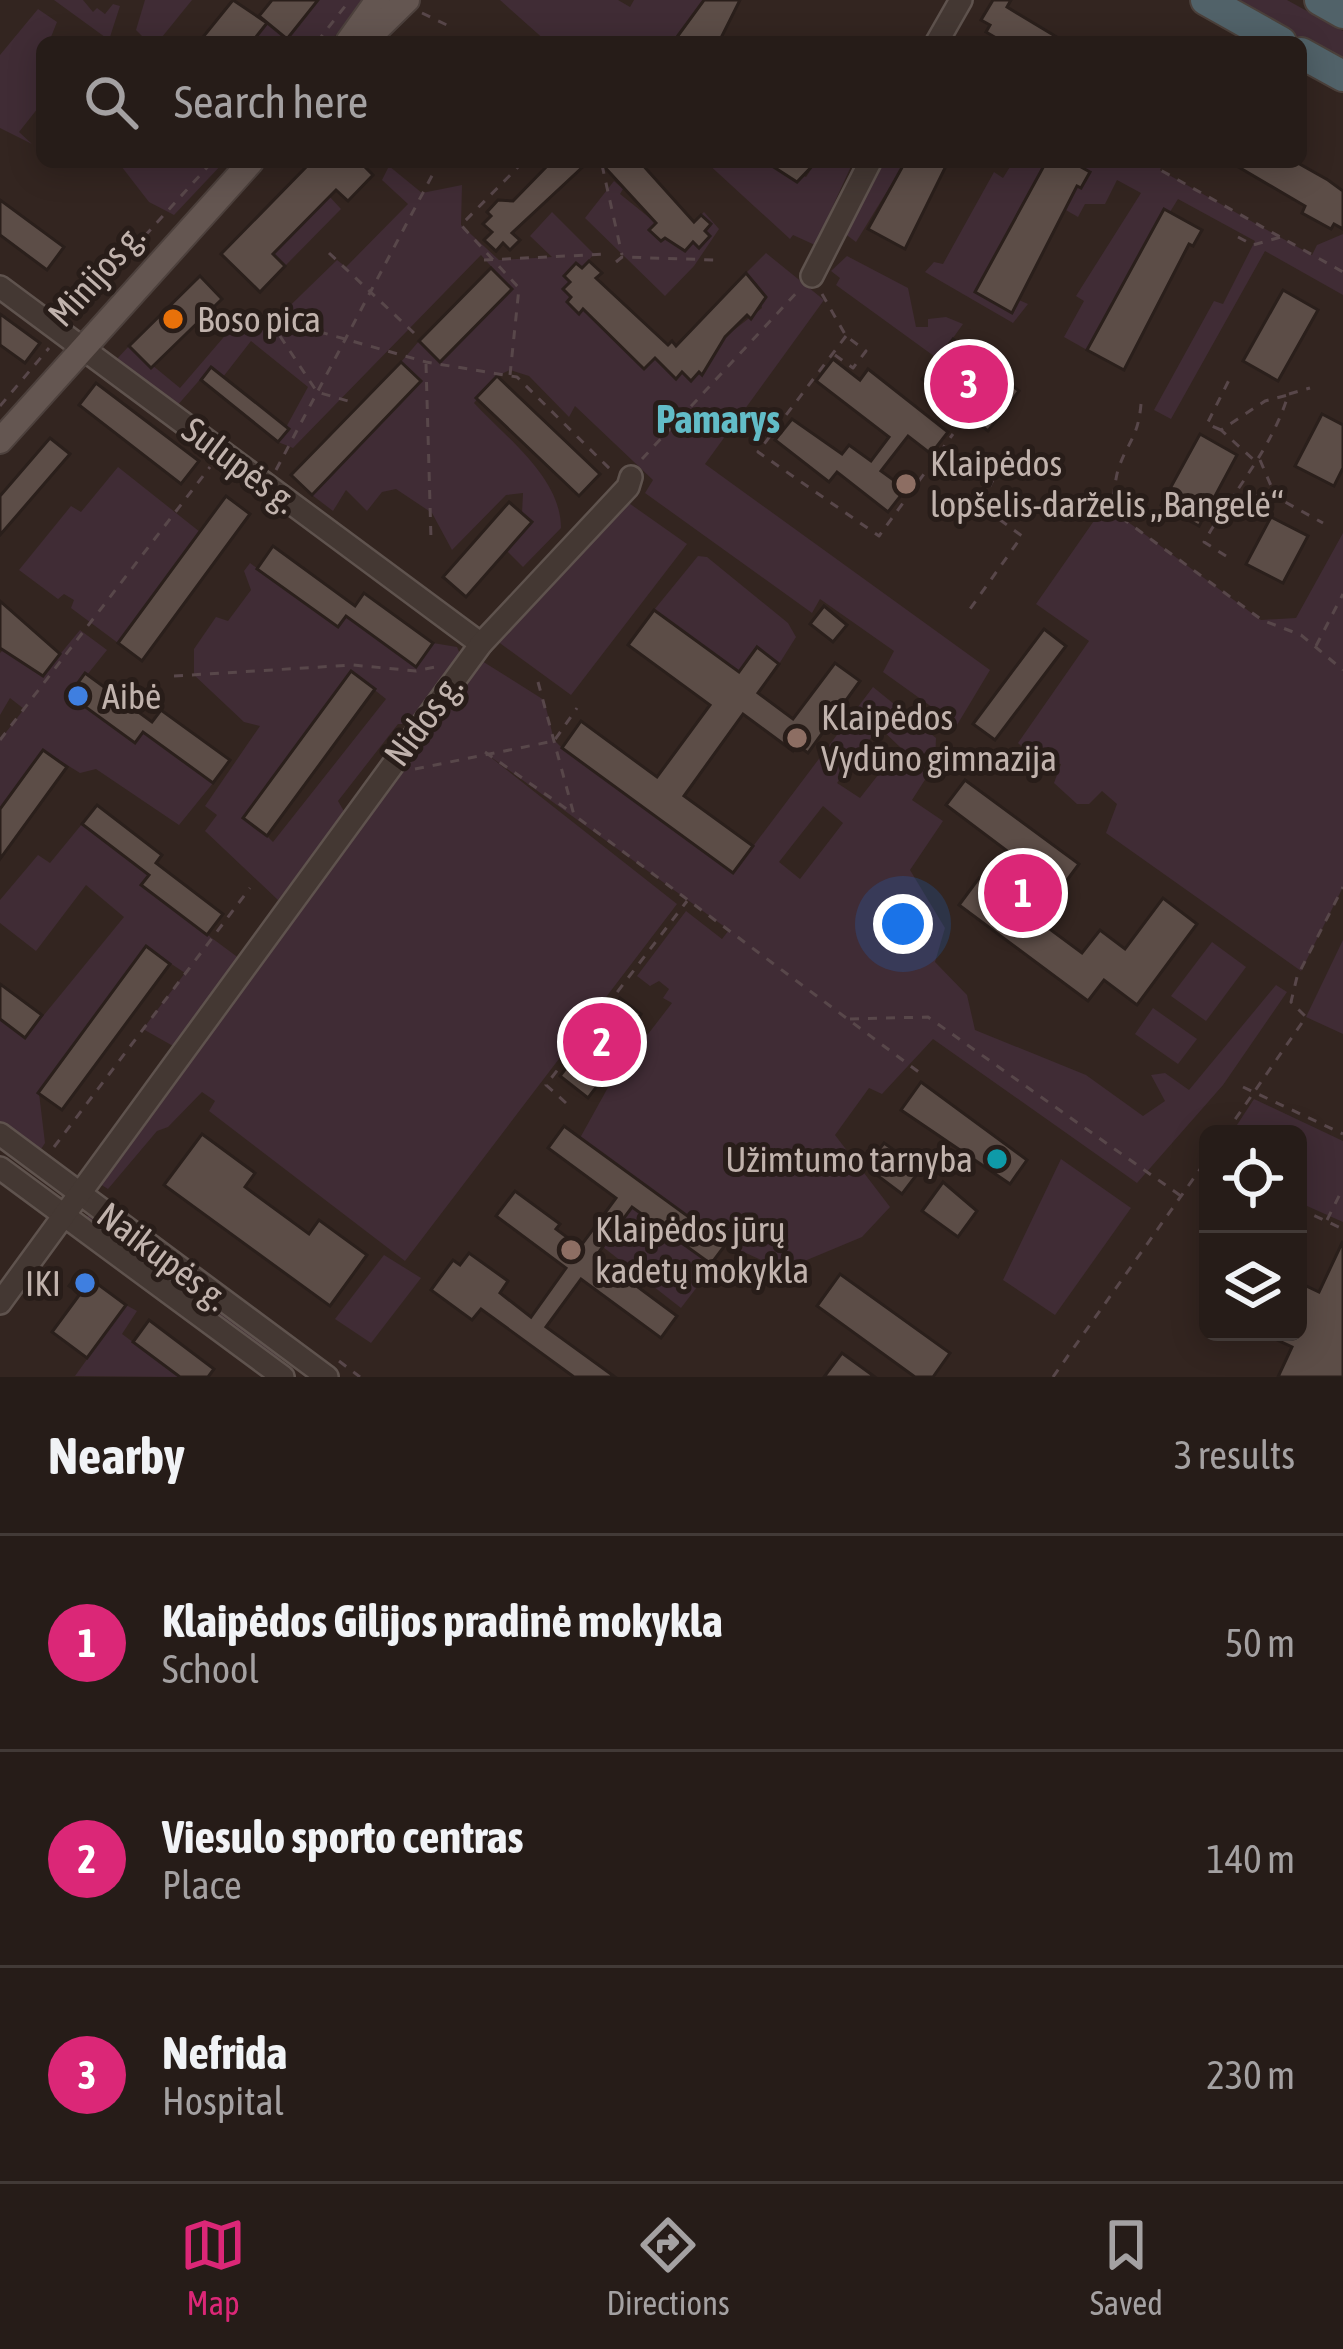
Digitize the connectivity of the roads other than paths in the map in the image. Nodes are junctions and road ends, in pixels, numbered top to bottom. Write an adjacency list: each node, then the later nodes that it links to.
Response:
1 (961, 0): 8 (street)
2 (1205, 0): 9 (highway)
3 (1320, 0): 5 (highway)
4 (396, 1): 6 (main road); 7 (main road)
5 (1343, 13)
6 (355, 36)
7 (369, 36)
8 (940, 36)
9 (1270, 36)
10 (1307, 56): 11 (highway)
11 (1343, 76)
12 (245, 168): 16 (main road, Minijos g.)
13 (867, 168): 14 (street)
14 (809, 279)
15 (0, 286): 16 (street, Sulupės g.)
16 (71, 339): 17 (main road, Minijos g.); 19 (street, Sulupės g.)
17 (0, 441)
18 (629, 482): 19 (street, Nidos g.)
19 (481, 644): 22 (street, Nidos g.)
20 (0, 1134): 22 (street, Naikupės g.)
21 (0, 1168): 23 (street, Naikupės g.)
22 (79, 1193): 23 (street, Nidos g.); 26 (street, Naikupės g.)
23 (63, 1214): 24 (street, Nidos g.); 25 (street, Naikupės g.)
24 (0, 1303)
25 (283, 1377)
26 (327, 1377)

